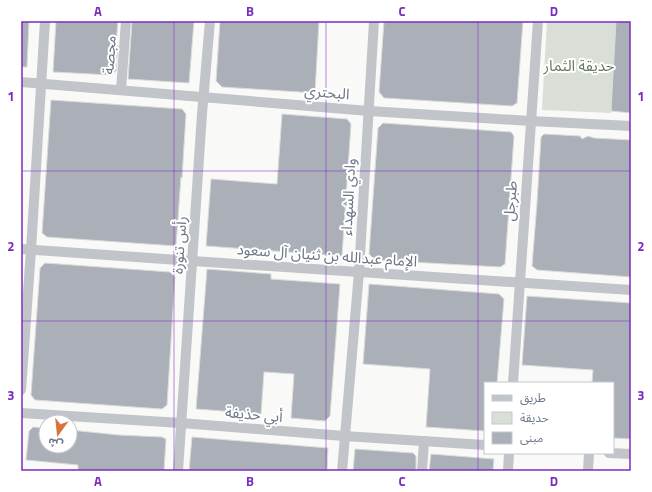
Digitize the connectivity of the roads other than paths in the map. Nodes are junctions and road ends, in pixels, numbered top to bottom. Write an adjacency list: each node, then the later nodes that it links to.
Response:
1 (46, 21): 7 (street)
2 (126, 21): 8 (street, مجصة)
3 (210, 21): 9 (street, رأس تنورة)
4 (374, 21): 10 (street, وادي الشهداء)
5 (538, 21): 11 (street, طبرجل)
6 (21, 82): 7 (street, البحتري)
7 (41, 84): 8 (street, البحتري); 14 (street)
8 (121, 90): 9 (street, البحتري)
9 (204, 97): 10 (street, البحتري); 15 (street, رأس تنورة)
10 (369, 111): 11 (street, البحتري); 16 (street, وادي الشهداء)
11 (531, 121): 12 (street, البحتري); 17 (street, طبرجل)
12 (631, 126)
13 (21, 249): 14 (street, الإمام عبدالله بن ثنيان آل سعود)
14 (32, 250): 15 (street, الإمام عبدالله بن ثنيان آل سعود); 20 (street)
15 (193, 262): 16 (street, الإمام عبدالله بن ثنيان آل سعود); 22 (street, رأس تنورة)
16 (359, 272): 17 (street, الإمام عبدالله بن ثنيان آل سعود); 23 (street, وادي الشهداء)
17 (520, 283): 18 (street, الإمام عبدالله بن ثنيان آل سعود); 19 (street, طبرجل)
18 (631, 290)
19 (513, 382)
20 (21, 390)
21 (21, 413): 22 (street, أبي حذيفة)
22 (181, 423): 23 (street, أبي حذيفة); 30 (street, رأس تنورة)
23 (344, 436): 24 (street, أبي حذيفة); 31 (street, وادي الشهداء)
24 (424, 441): 25 (street, أبي حذيفة); 32 (street)
25 (484, 445)
26 (614, 453): 29 (street)
27 (509, 454): 33 (street)
28 (589, 454): 34 (street)
29 (631, 454)
30 (178, 471)
31 (342, 471)
32 (422, 471)
33 (508, 471)
34 (588, 471)

